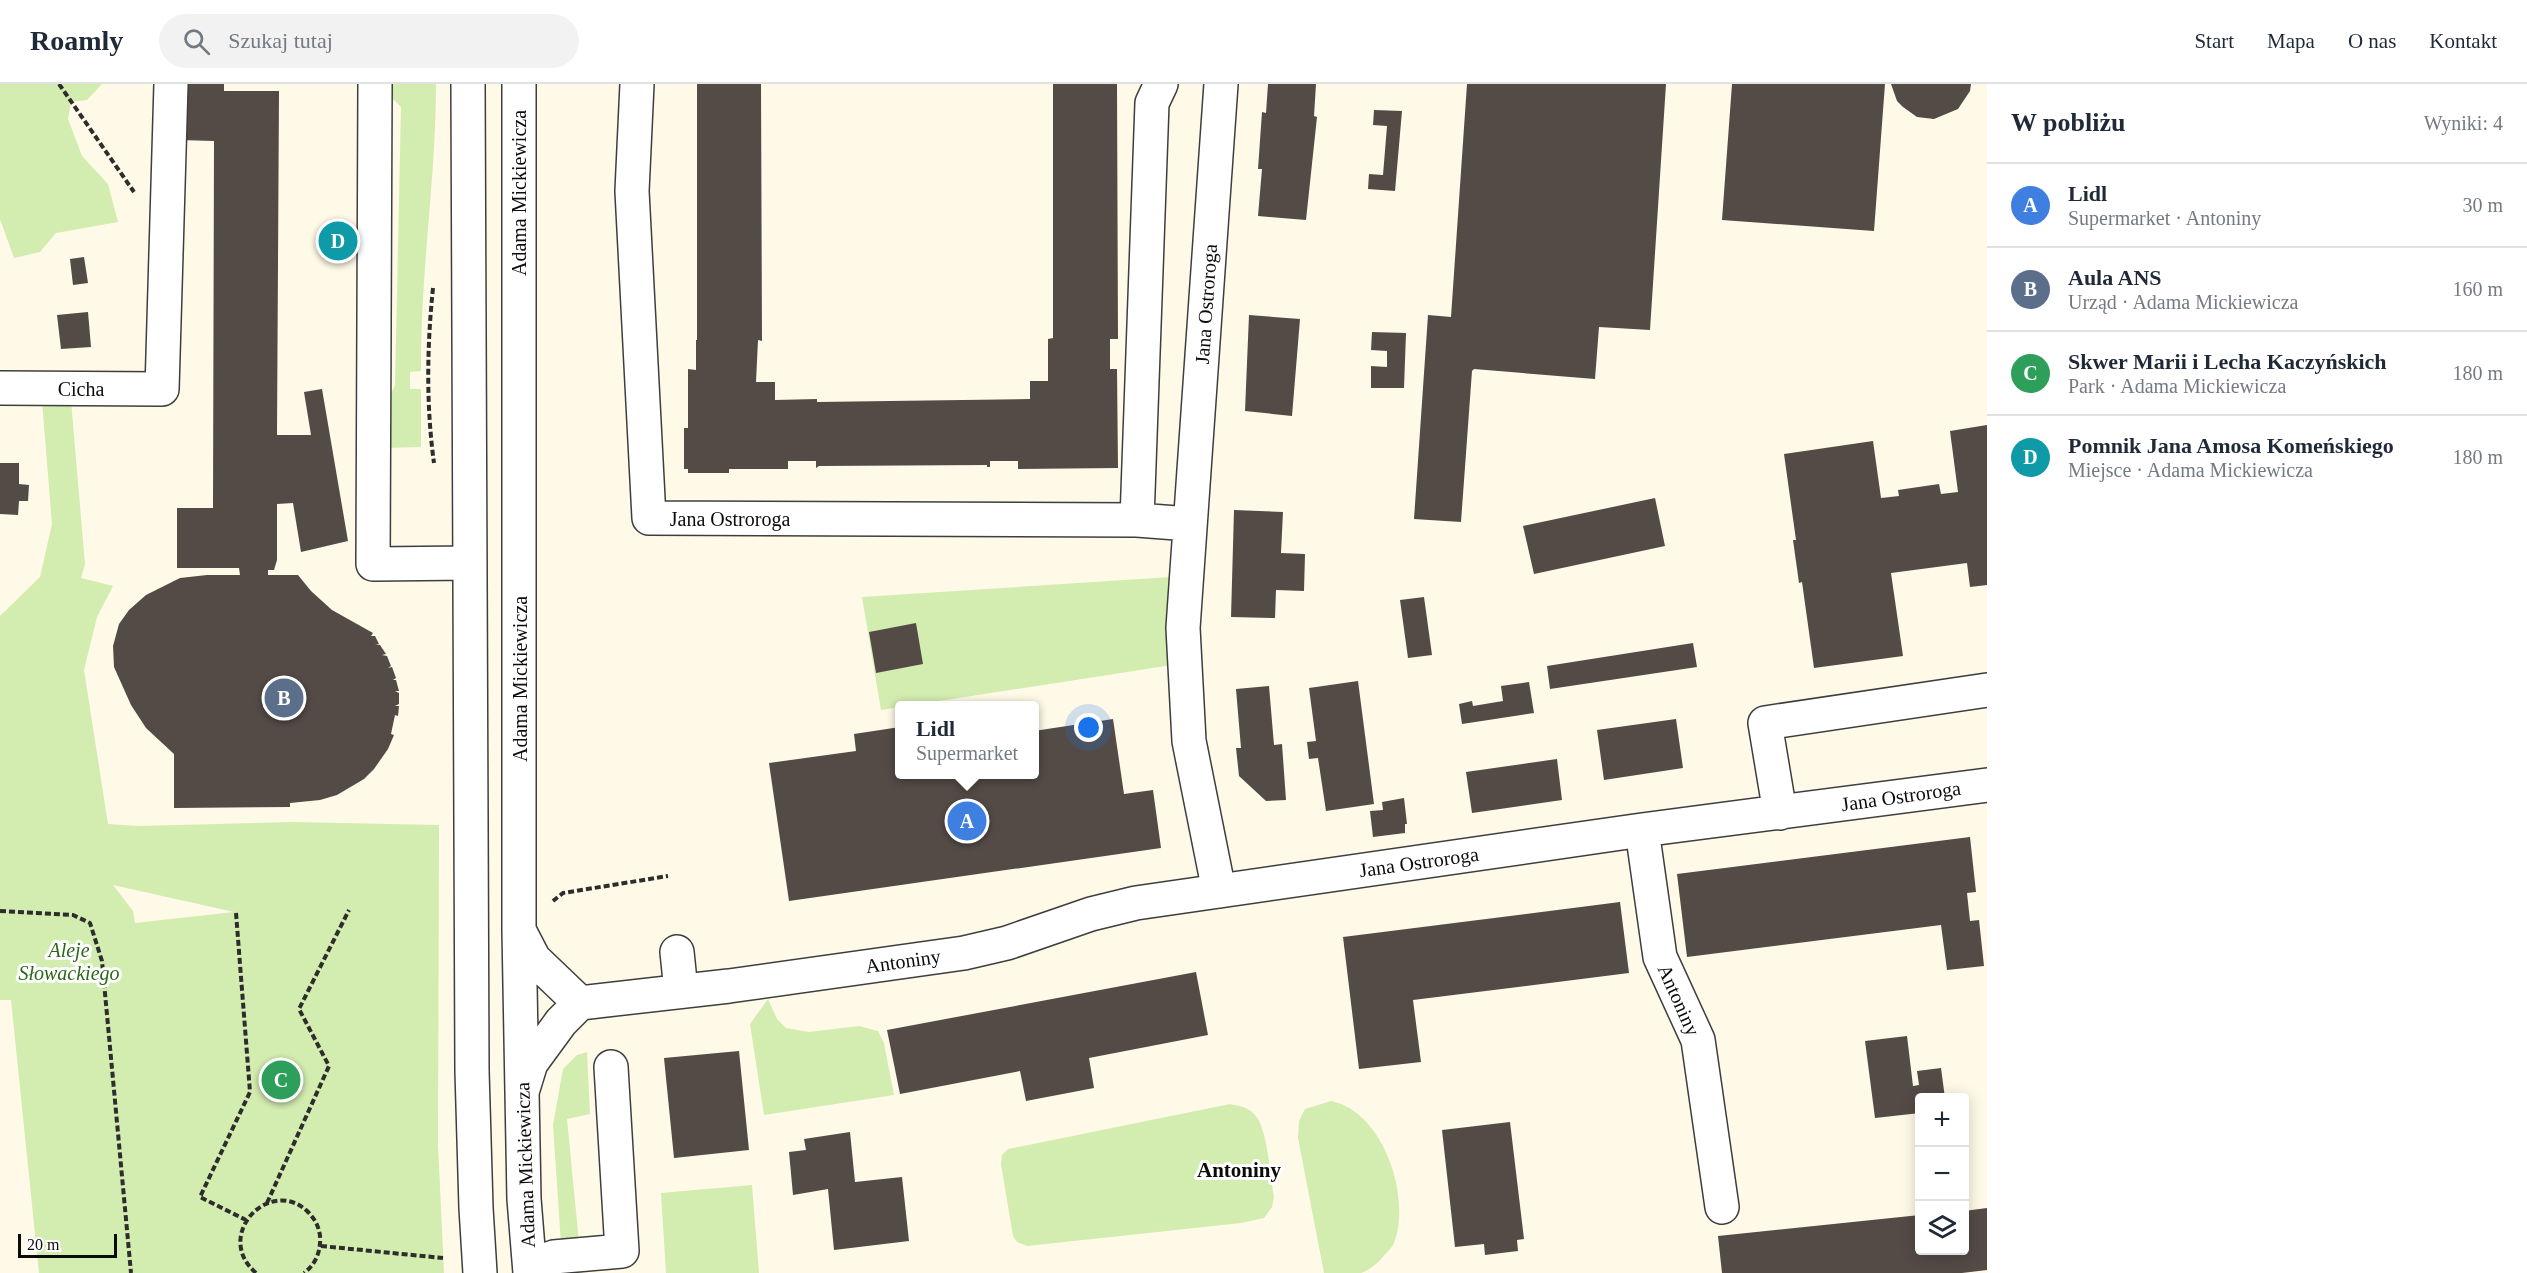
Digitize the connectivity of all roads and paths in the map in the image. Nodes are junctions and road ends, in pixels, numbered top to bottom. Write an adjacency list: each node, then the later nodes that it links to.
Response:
1 (59, 84): 9 (path)
2 (171, 84): 10 (street, Cicha)
3 (375, 84): 13 (street)
4 (468, 84): 13 (street)
5 (519, 84): 24 (street, Adama Mickiewicza)
6 (637, 84): 11 (street, Jana Ostroroga)
7 (1161, 84): 11 (street)
8 (1221, 84): 12 (street, Jana Ostroroga)
9 (135, 194)
10 (0, 388)
11 (1137, 520): 12 (street, Jana Ostroroga)
12 (1190, 524): 19 (street, Jana Ostroroga)
13 (470, 563): 39 (street)
14 (1987, 690): 16 (street)
15 (1987, 785): 16 (street, Jana Ostroroga)
16 (1780, 813): 17 (street, Jana Ostroroga)
17 (1642, 830): 19 (street, Jana Ostroroga); 31 (street, Antoniny)
18 (668, 876): 20 (path)
19 (1219, 891): 26 (street, Antoniny)
20 (551, 902)
21 (349, 909): 30 (path)
22 (0, 911): 36 (path)
23 (236, 913): 32 (path)
24 (519, 931): 27 (street); 29 (street, Adama Mickiewicza)
25 (677, 952): 26 (street)
26 (681, 991): 27 (street, Antoniny)
27 (580, 1003): 29 (street)
28 (611, 1067): 35 (street)
29 (522, 1092): 35 (street, Adama Mickiewicza)
30 (267, 1203): 32 (path); 33 (path)
31 (1722, 1206)
32 (246, 1220): 37 (path)
33 (321, 1246): 34 (path); 38 (path)
34 (443, 1258)
35 (539, 1268)
36 (131, 1273)
37 (256, 1273)
38 (304, 1273)
39 (480, 1273)

